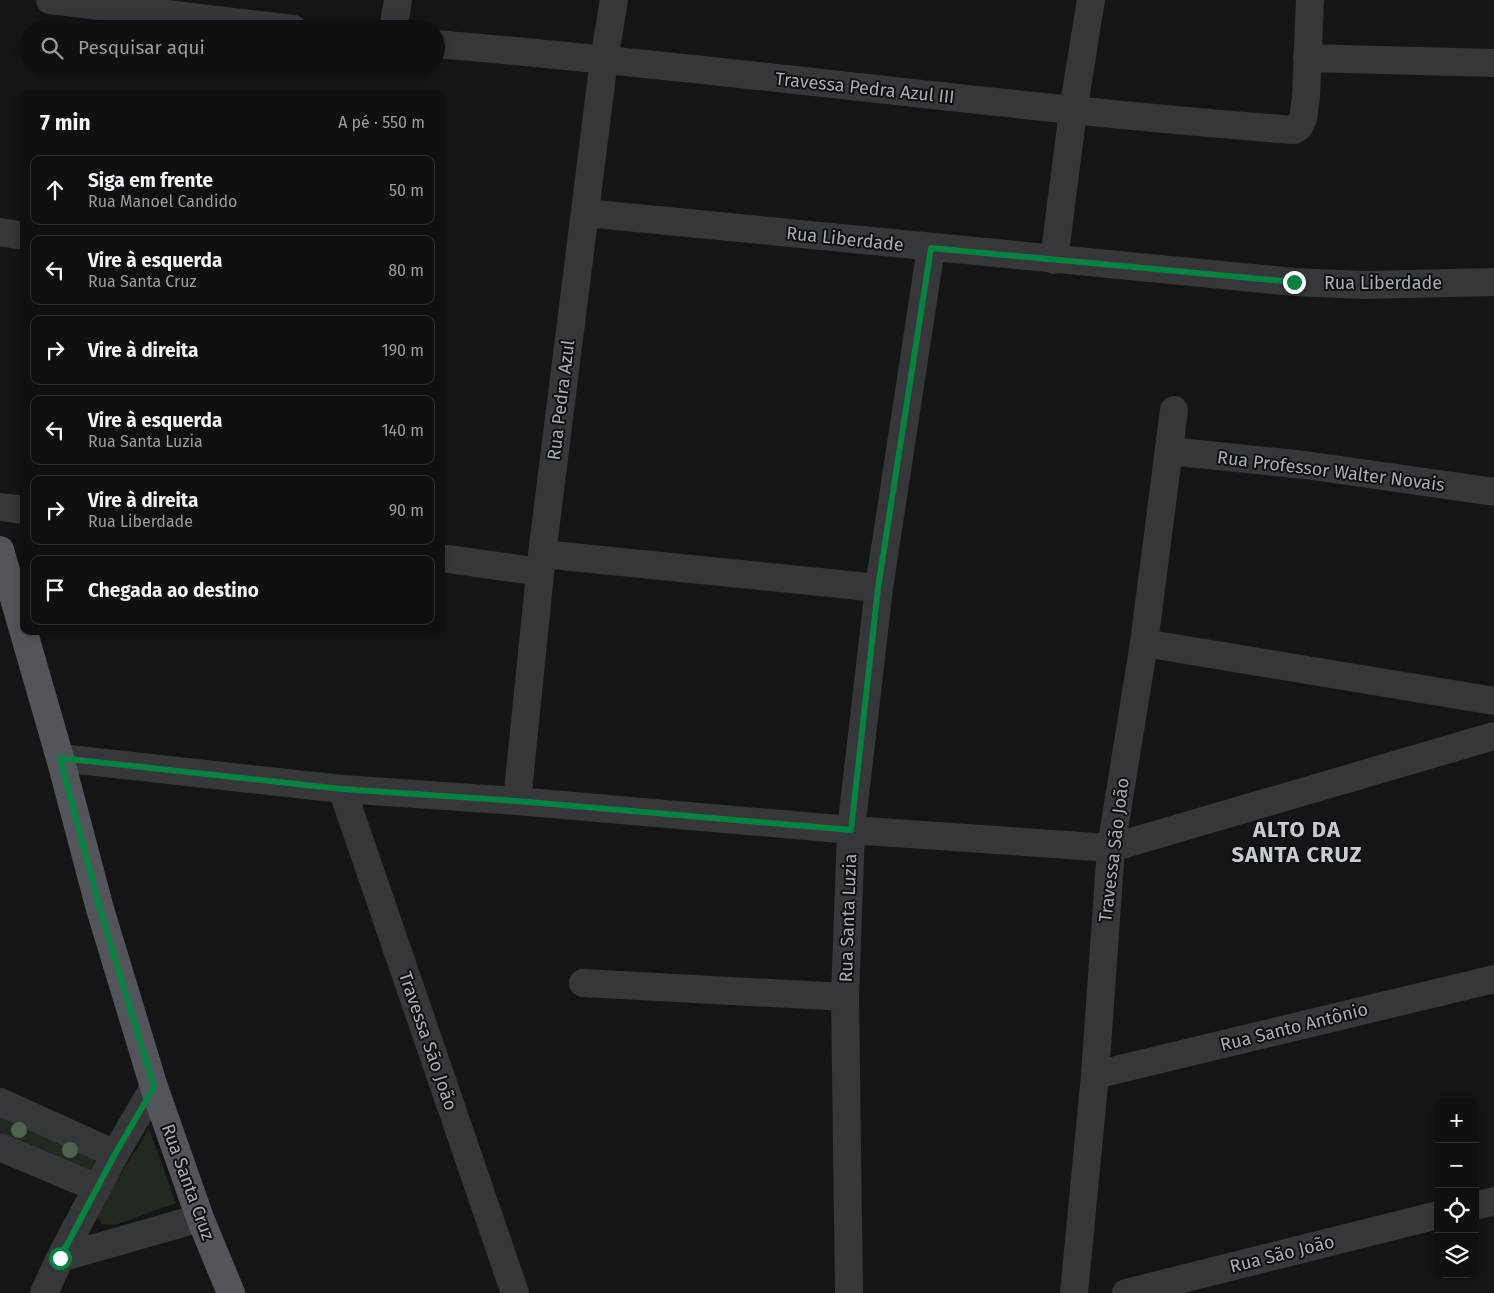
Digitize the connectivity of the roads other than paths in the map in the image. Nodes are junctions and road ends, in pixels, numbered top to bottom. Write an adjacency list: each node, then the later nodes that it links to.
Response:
1 (50, 0): 6 (street)
2 (398, 0): 7 (street)
3 (614, 0): 10 (street, Rua Pedra Azul)
4 (1091, 0): 12 (street)
5 (1310, 0): 9 (street)
6 (218, 20)
7 (395, 20)
8 (445, 45): 10 (street, Travessa Pedra Azul III)
9 (1307, 58): 11 (street); 12 (street, Travessa Pedra Azul III)
10 (604, 60): 12 (street, Travessa Pedra Azul III); 13 (street, Rua Pedra Azul)
11 (1494, 63)
12 (1073, 111): 17 (street)
13 (585, 213): 16 (street, Rua Liberdade); 26 (street, Rua Pedra Azul)
14 (0, 232): 15 (street)
15 (20, 235)
16 (931, 248): 17 (street, Rua Liberdade); 27 (street, Rua Santa Luzia)
17 (1054, 260): 18 (street, Rua Liberdade)
18 (1494, 282)
19 (1174, 410): 20 (street, Travessa São João)
20 (1169, 451): 21 (street, Rua Professor Walter Novais); 30 (street, Travessa São João)
21 (1494, 492)
22 (0, 507): 23 (street)
23 (20, 510)
24 (0, 550): 28 (main road, Rua Santa Cruz)
25 (445, 558): 26 (street)
26 (541, 563): 27 (street); 35 (street, Rua Pedra Azul)
27 (878, 588): 36 (street, Rua Santa Luzia)
28 (20, 619)
29 (25, 635): 33 (main road, Rua Santa Cruz)
30 (1144, 643): 31 (street); 37 (street, Travessa São João)
31 (1494, 702)
32 (1494, 736): 37 (street)
33 (60, 758): 34 (street); 42 (main road, Rua Santa Cruz)
34 (342, 789): 35 (street); 54 (street, Travessa São João)
35 (517, 801): 36 (street)
36 (851, 830): 37 (street); 40 (street, Rua Santa Luzia)
37 (1111, 848): 41 (street, Travessa São João)
38 (1494, 979): 41 (street, Rua Santo Antônio)
39 (583, 983): 40 (street)
40 (845, 997): 55 (street, Rua Santa Luzia)
41 (1095, 1075): 56 (street, Travessa São João)
42 (154, 1087): 45 (street); 50 (main road, Rua Santa Cruz)
43 (0, 1102): 45 (street)
44 (0, 1147): 46 (street)
45 (115, 1154): 46 (street)
46 (97, 1188): 51 (street)
47 (1494, 1201): 48 (street)
48 (1479, 1205)
49 (1434, 1216): 57 (street, Rua São João)
50 (200, 1218): 51 (street); 53 (main road, Rua Santa Cruz)
51 (60, 1258): 52 (street)
52 (44, 1293)
53 (231, 1293)
54 (515, 1293)
55 (849, 1293)
56 (1074, 1293)
57 (1126, 1293)

